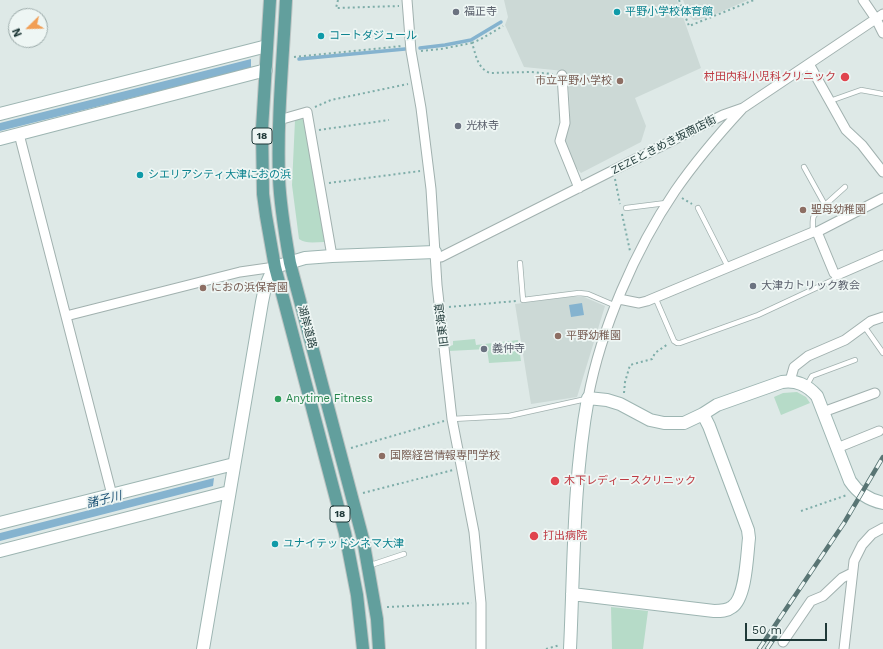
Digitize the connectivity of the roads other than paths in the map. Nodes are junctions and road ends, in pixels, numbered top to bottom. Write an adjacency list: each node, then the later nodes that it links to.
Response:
1 (270, 0): 7 (main road, 湖岸道路 / 18)
2 (286, 0): 15 (main road, 湖岸道路 / 18)
3 (863, 0): 5 (street)
4 (408, 3): 28 (street, 旧東海道)
5 (879, 16): 6 (street); 8 (street, ZEZEときめき坂商店街)
6 (883, 33)
7 (267, 46): 9 (main road, 湖岸道路 / 18); 14 (street)
8 (809, 64): 12 (street); 13 (street, ZEZEときめき坂商店街)
9 (266, 70): 16 (street); 33 (main road, 湖岸道路 / 18)
10 (562, 75): 21 (street)
11 (883, 94): 12 (lane)
12 (830, 101): 19 (street)
13 (743, 108): 21 (street, ZEZEときめき坂商店街); 23 (street)
14 (0, 114)
15 (279, 120): 30 (street); 31 (main road, 湖岸道路 / 18)
16 (19, 134): 17 (street); 38 (street)
17 (0, 139)
18 (804, 167): 24 (lane)
19 (883, 172)
20 (845, 187): 24 (lane)
21 (579, 188): 28 (street, ZEZEときめき坂商店街)
22 (883, 198): 27 (street)
23 (668, 203): 25 (lane); 37 (street)
24 (825, 204): 27 (lane)
25 (626, 208)
26 (698, 208): 34 (lane)
27 (815, 232): 34 (street); 35 (street)
28 (435, 255): 30 (street); 49 (street, 旧東海道)
29 (883, 255): 35 (street)
30 (332, 256): 31 (street)
31 (290, 262): 33 (street); 60 (main road, 湖岸道路 / 18)
32 (520, 263): 37 (lane)
33 (275, 267): 38 (street); 52 (street); 65 (main road, 湖岸道路 / 18)
34 (728, 267): 36 (street)
35 (837, 275): 36 (lane)
36 (655, 297): 37 (street)
37 (617, 302): 46 (street)
38 (66, 316): 54 (street)
39 (883, 317): 40 (street)
40 (864, 326): 41 (lane); 43 (street)
41 (883, 354)
42 (855, 360): 44 (lane)
43 (790, 381): 44 (street); 48 (street)
44 (806, 386): 47 (street)
45 (875, 392): 47 (street)
46 (588, 398): 48 (street); 49 (lane); 62 (street)
47 (823, 412): 51 (street)
48 (703, 414): 62 (street)
49 (452, 419): 67 (street, 旧東海道)
50 (879, 430): 51 (street)
51 (837, 448): 55 (street)
52 (234, 464): 53 (street); 54 (street)
53 (229, 492): 58 (street); 64 (street)
54 (112, 495): 56 (street)
55 (883, 504)
56 (0, 523)
57 (883, 528): 61 (street)
58 (0, 551)
59 (404, 554): 60 (lane)
60 (368, 566): 66 (main road, 湖岸道路 / 18)
61 (852, 573): 63 (street); 69 (street)
62 (572, 594): 68 (street)
63 (783, 642)
64 (203, 649)
65 (363, 649)
66 (379, 649)
67 (482, 649)
68 (570, 649)
69 (844, 649)

